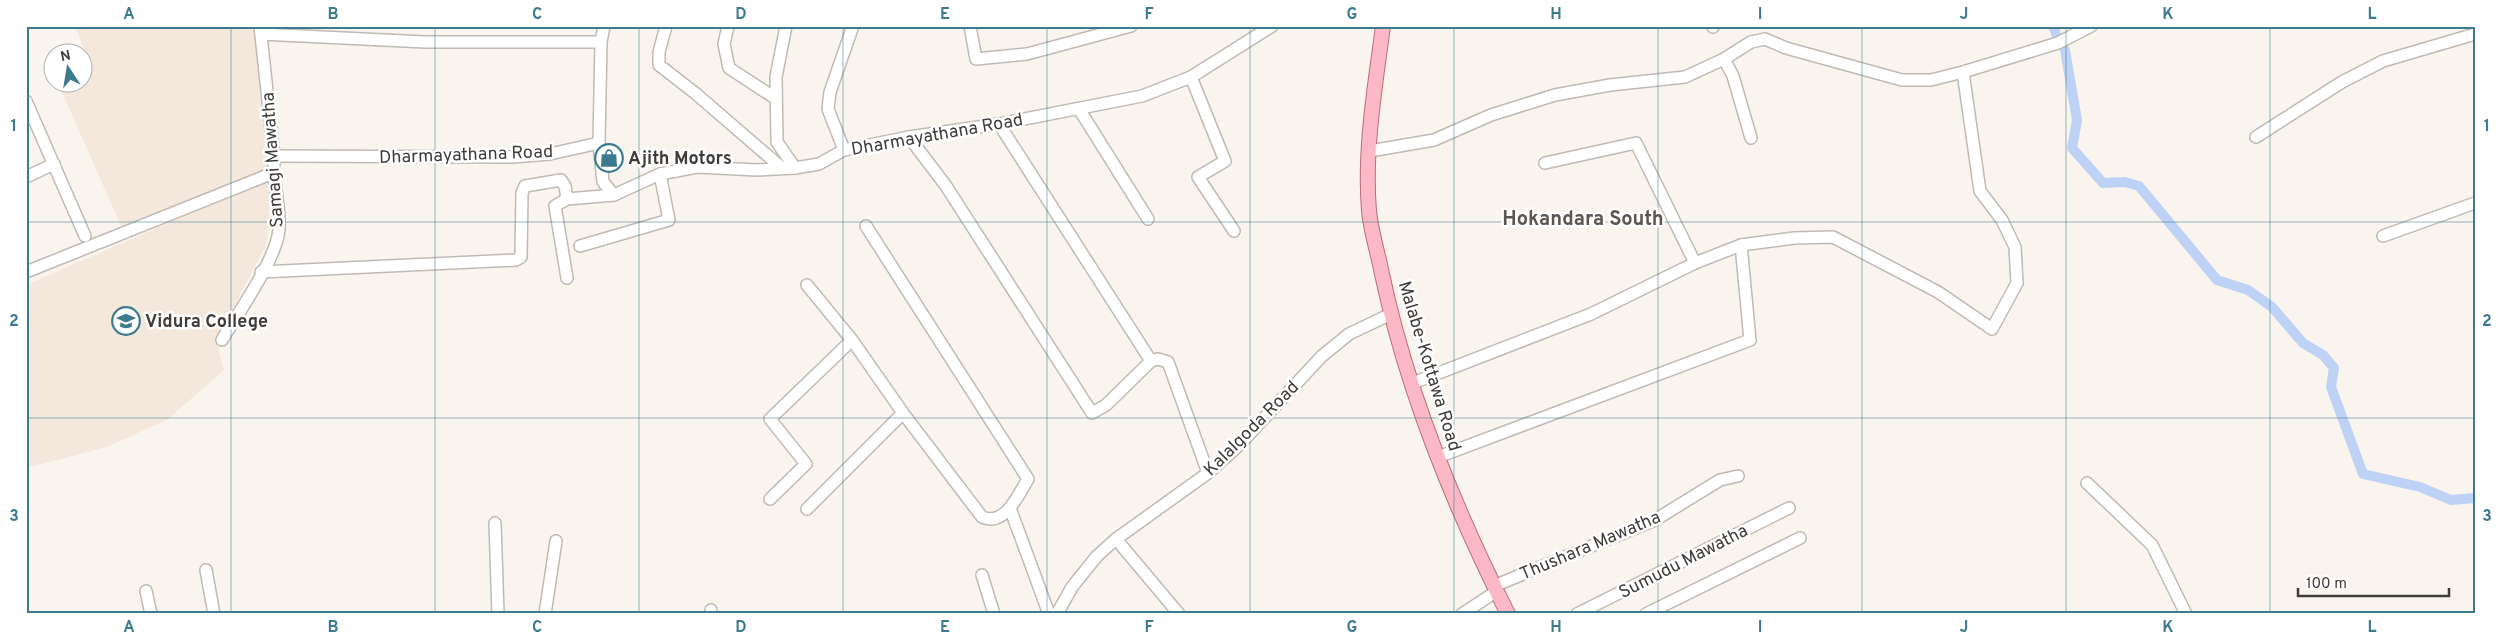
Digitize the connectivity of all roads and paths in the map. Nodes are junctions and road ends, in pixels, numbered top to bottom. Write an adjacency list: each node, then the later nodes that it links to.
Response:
1 (604, 26): 13 (street)
2 (666, 26): 30 (street)
3 (728, 26): 17 (street)
4 (786, 26): 17 (street)
5 (853, 26): 25 (street)
6 (970, 26): 7 (street)
7 (1132, 26)
8 (1272, 26): 16 (street, Dharmayathana Road)
9 (1383, 26): 26 (main road, Malabe-Kottawa Road)
10 (2091, 26): 15 (street)
11 (261, 30): 13 (street); 27 (street, Samagi Mawatha)
12 (2475, 34): 22 (street)
13 (601, 42): 24 (street)
14 (1724, 59): 15 (street); 23 (street); 26 (street)
15 (1963, 72): 44 (street)
16 (1191, 77): 19 (street, Dharmayathana Road); 40 (street)
17 (775, 98): 31 (street)
18 (26, 101): 29 (street)
19 (1079, 109): 20 (street, Dharmayathana Road); 38 (street)
20 (999, 124): 21 (street, Dharmayathana Road); 53 (street)
21 (909, 137): 25 (street, Dharmayathana Road); 53 (street)
22 (2256, 137)
23 (1751, 138)
24 (599, 144): 27 (street, Dharmayathana Road); 35 (street)
25 (844, 150): 31 (street, Dharmayathana Road)
26 (1370, 151): 50 (main road, Malabe-Kottawa Road)
27 (274, 156): 32 (street, Samagi Mawatha)
28 (1545, 163): 45 (street)
29 (54, 164): 34 (street); 41 (street)
30 (782, 168): 31 (street, Dharmayathana Road); 33 (street, Dharmayathana Road)
31 (795, 168)
32 (273, 173): 46 (street); 47 (street, Samagi Mawatha)
33 (660, 174): 35 (street, Dharmayathana Road); 43 (street)
34 (26, 177)
35 (614, 195): 36 (street, Dharmayathana Road)
36 (567, 199): 47 (street); 48 (street)
37 (2475, 203): 42 (street)
38 (1148, 219)
39 (866, 226): 61 (street)
40 (1234, 231)
41 (85, 236)
42 (2383, 236)
43 (580, 246)
44 (1741, 246): 45 (street); 56 (street)
45 (1695, 263): 54 (street)
46 (26, 272)
47 (262, 272): 51 (street, Samagi Mawatha)
48 (567, 278)
49 (808, 285): 52 (street)
50 (1391, 314): 54 (main road, Malabe-Kottawa Road); 57 (street, Kalalgoda Road)
51 (222, 340)
52 (852, 340): 55 (street); 60 (street)
53 (1150, 362): 57 (street)
54 (1413, 383): 56 (main road, Malabe-Kottawa Road)
55 (903, 413): 61 (street); 63 (street)
56 (1438, 457): 70 (main road, Malabe-Kottawa Road)
57 (1208, 473): 66 (street, Kalalgoda Road)
58 (1738, 476): 70 (street, Thushara Mawatha)
59 (2087, 483): 84 (street)
60 (770, 499)
61 (1010, 508): 77 (street)
62 (1789, 508): 82 (street, Sumudu Mawatha)
63 (807, 509)
64 (495, 523): 74 (street)
65 (1800, 538): 83 (street)
66 (1116, 539): 78 (street, Kalalgoda Road); 79 (street)
67 (556, 541): 75 (street)
68 (206, 570): 73 (street)
69 (982, 575): 76 (street)
70 (1496, 588): 80 (street, Thushara Mawatha); 81 (main road, Malabe-Kottawa Road)
71 (146, 591): 72 (street)
72 (151, 614)
73 (214, 614)
74 (498, 614)
75 (545, 614)
76 (994, 614)
77 (1049, 614)
78 (1057, 614)
79 (1179, 614)
80 (1462, 614)
81 (1508, 614)
82 (1577, 614)
83 (1646, 614)
84 (2186, 614)

